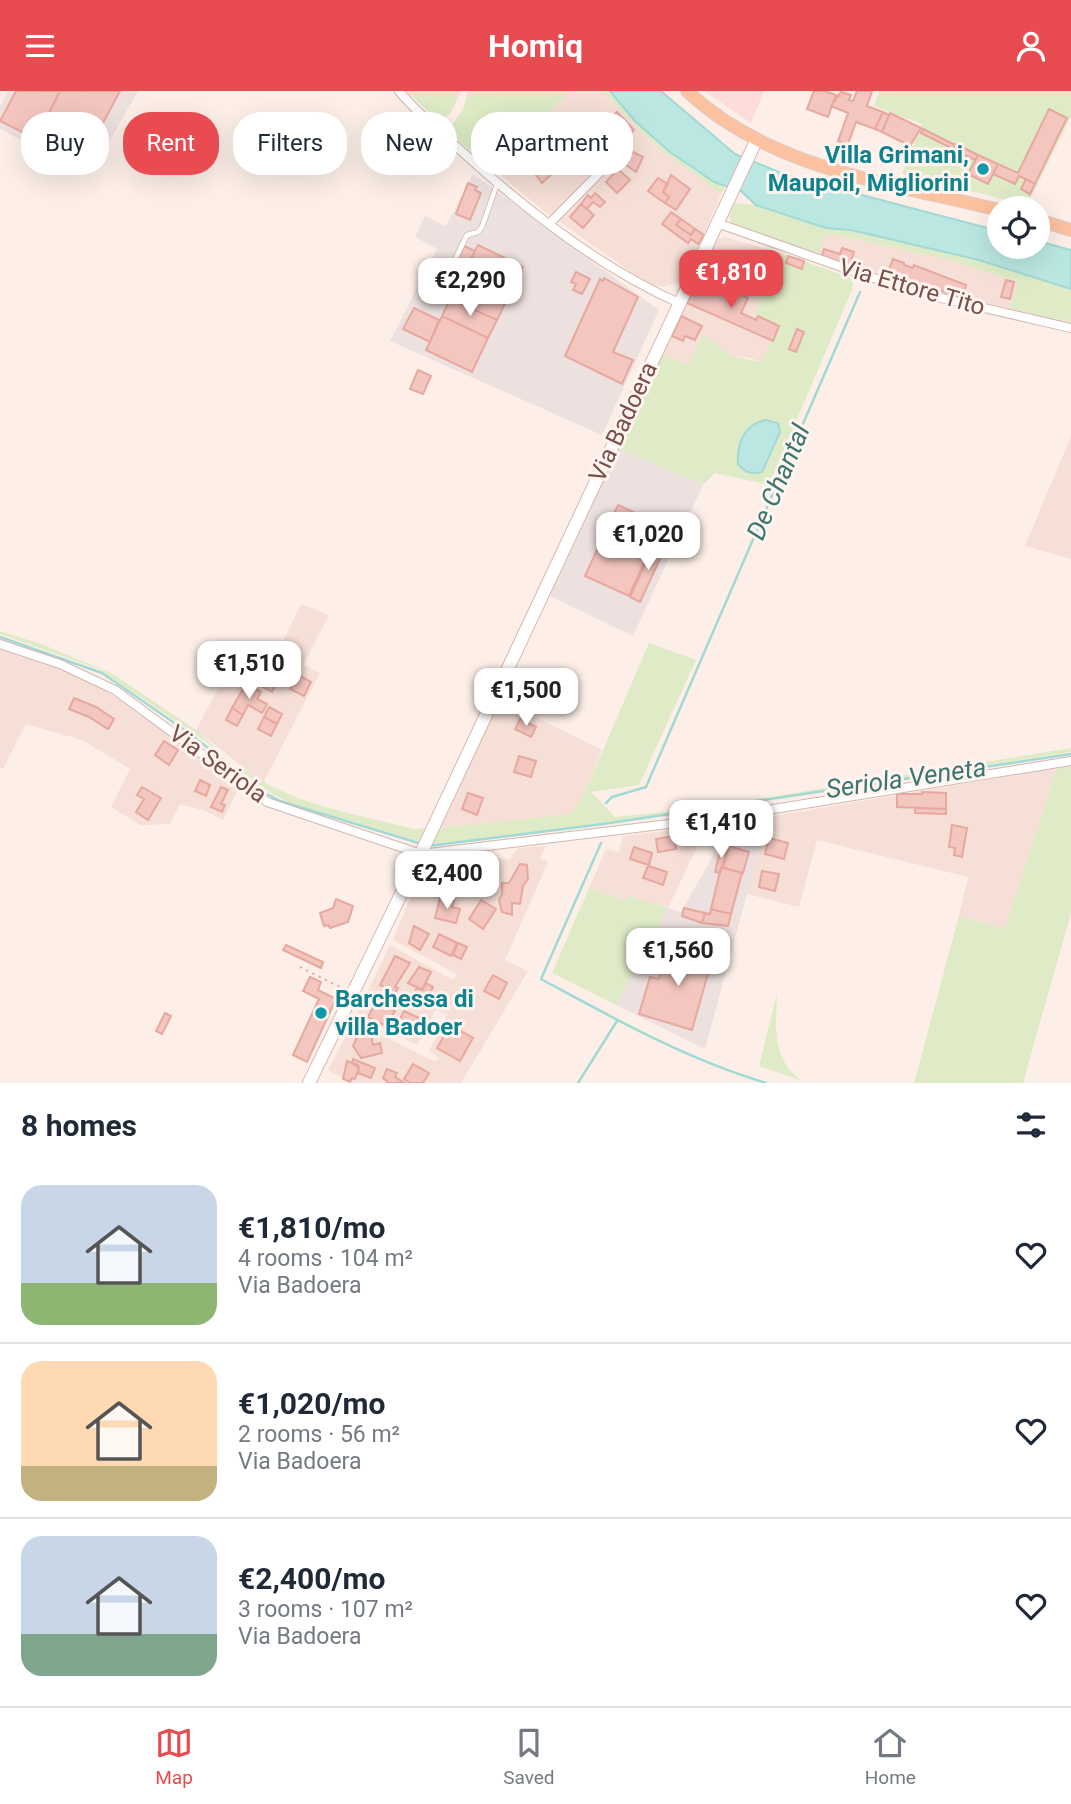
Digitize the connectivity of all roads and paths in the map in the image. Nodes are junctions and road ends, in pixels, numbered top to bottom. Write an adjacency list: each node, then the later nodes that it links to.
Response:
1 (399, 91): 5 (street)
2 (687, 91): 3 (main road)
3 (756, 141): 6 (main road); 8 (main road, Via Badoera)
4 (597, 175): 7 (street)
5 (497, 184): 7 (street); 11 (lane)
6 (987, 207)
7 (549, 223): 12 (street)
8 (717, 223): 12 (main road, Via Badoera); 13 (street, Via Ettore Tito)
9 (1050, 224): 10 (main road)
10 (1071, 230)
11 (435, 300)
12 (679, 303): 16 (main road, Via Badoera)
13 (1071, 328)
14 (0, 644): 16 (street, Via Seriola)
15 (1071, 761): 16 (street, Via Seriola)
16 (423, 849): 18 (main road, Via Badoera)
17 (300, 967): 18 (path)
18 (354, 994): 19 (main road, Via Badoera)
19 (309, 1083)

